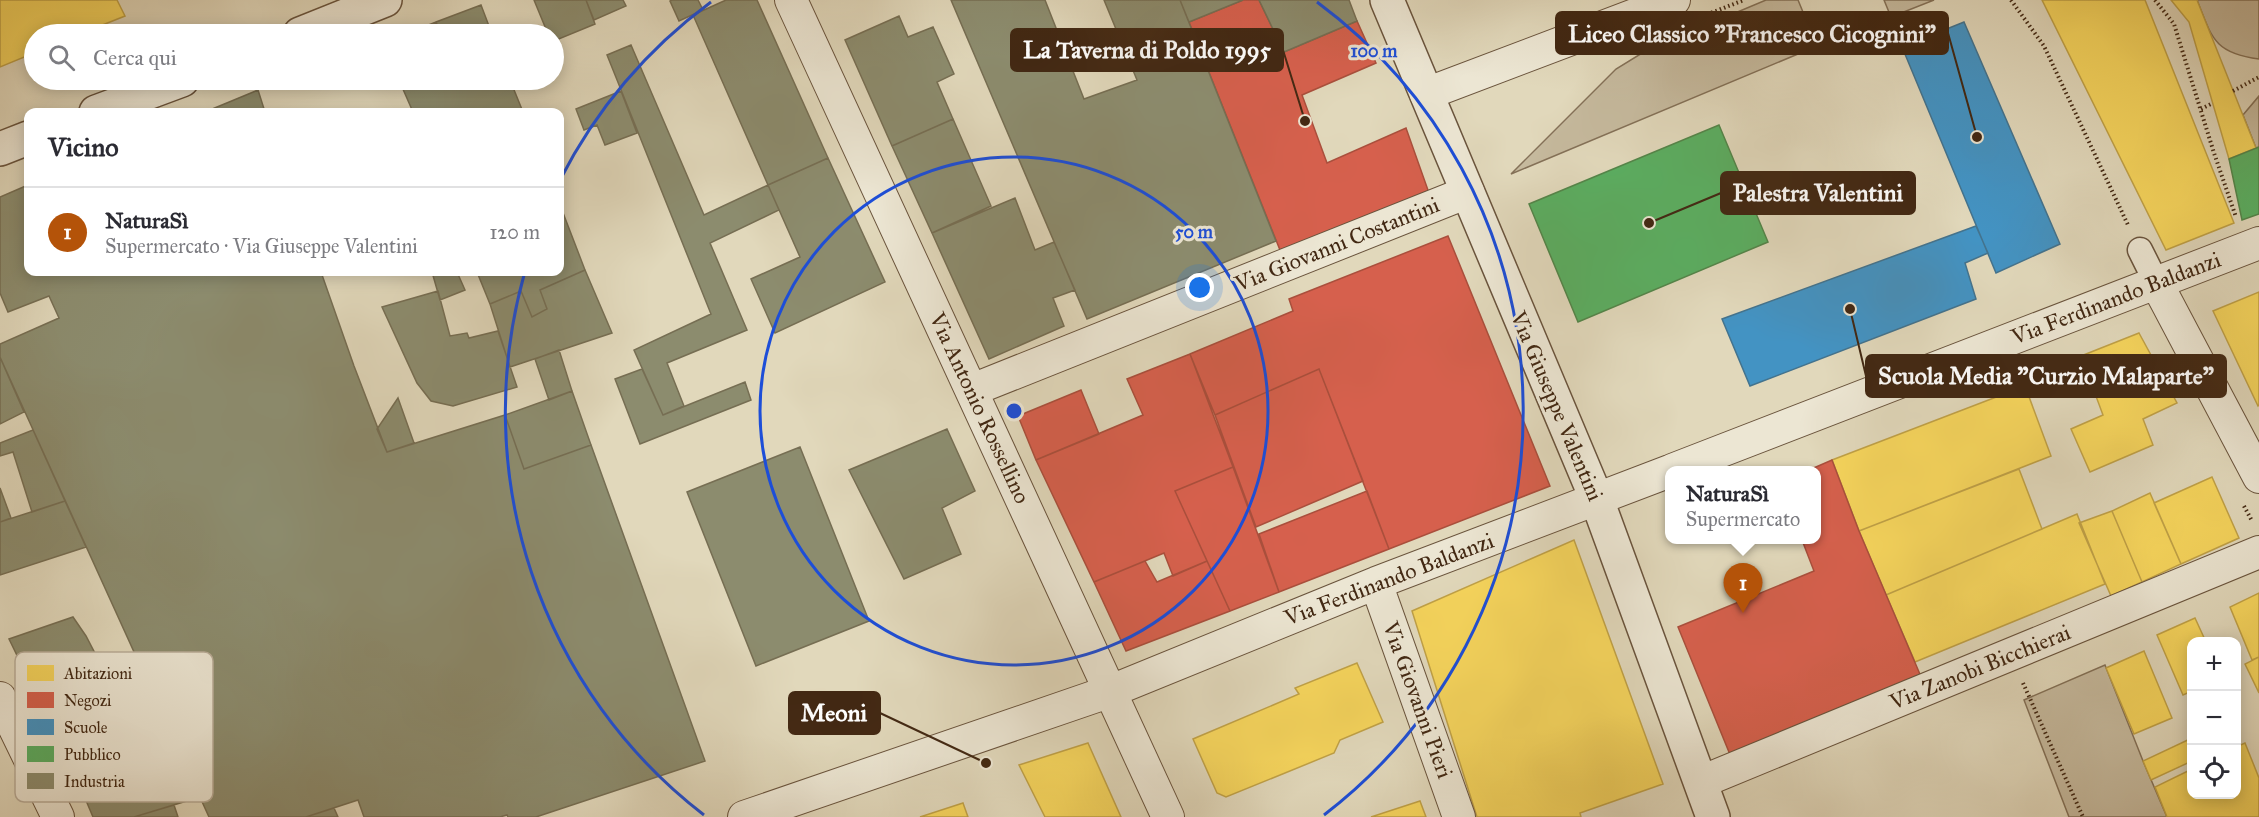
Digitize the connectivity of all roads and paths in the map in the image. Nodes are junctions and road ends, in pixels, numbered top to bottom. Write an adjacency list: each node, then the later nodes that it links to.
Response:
1 (385, 0): 7 (street)
2 (791, 0): 22 (street, Via Antonio Rossellino)
3 (1388, 0): 12 (street, Via Giuseppe Valentini)
4 (1674, 0): 12 (street)
5 (2011, 0): 20 (path)
6 (2155, 0): 15 (path)
7 (344, 8): 8 (street)
8 (317, 24)
9 (2259, 77): 11 (path)
10 (155, 90): 14 (street)
11 (2233, 91)
12 (1426, 94): 18 (street, Via Giuseppe Valentini)
13 (2212, 103): 15 (path)
14 (107, 108)
15 (2200, 109): 19 (path)
16 (24, 140): 17 (street)
17 (0, 149)
18 (1468, 192): 22 (street, Via Giovanni Costantini); 26 (street, Via Giuseppe Valentini)
19 (2253, 246): 21 (street, Via Ferdinando Baldanzi)
20 (2140, 250): 21 (street)
21 (2157, 284): 23 (street, Via Ferdinando Baldanzi); 25 (street)
22 (972, 390): 30 (street, Via Antonio Rossellino)
23 (1684, 466)
24 (1665, 473): 26 (street, Via Ferdinando Baldanzi)
25 (2259, 477)
26 (1597, 500): 28 (street, Via Ferdinando Baldanzi); 33 (street, Via Giuseppe Valentini)
27 (2259, 552): 29 (street, Via Zanobi Bicchierai)
28 (1376, 583): 30 (street, Via Ferdinando Baldanzi); 38 (street, Via Giovanni Pieri)
29 (2011, 655): 33 (street, Via Zanobi Bicchierai); 40 (path)
30 (1111, 691): 36 (street, Via Ferdinando Baldanzi); 37 (street, Via Antonio Rossellino)
31 (0, 698): 32 (street)
32 (15, 729)
33 (1701, 782): 39 (street, Via Giuseppe Valentini)
34 (51, 802): 35 (street)
35 (58, 817)
36 (744, 817)
37 (1168, 817)
38 (1459, 817)
39 (1713, 817)
40 (2083, 817)

